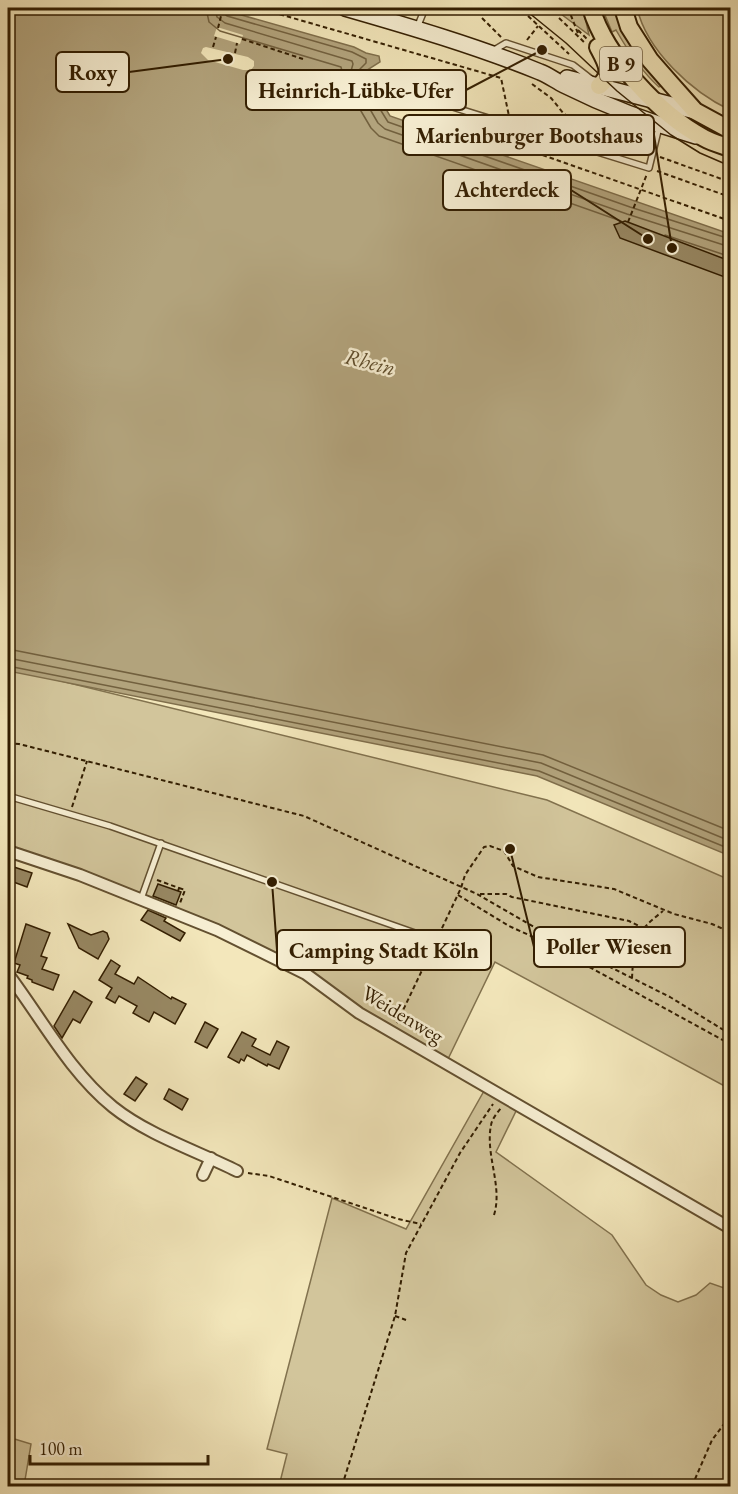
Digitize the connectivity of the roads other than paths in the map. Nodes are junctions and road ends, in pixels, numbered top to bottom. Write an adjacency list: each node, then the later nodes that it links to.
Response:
1 (345, 8): 5 (main road)
2 (425, 8): 5 (lane)
3 (623, 8): 11 (main road, B 9)
4 (593, 15): 9 (main road, B 9); 10 (main road, B 9)
5 (417, 29): 6 (main road)
6 (490, 52): 7 (main road); 9 (lane)
7 (543, 73): 9 (main road); 12 (main road)
8 (369, 81): 12 (lane)
9 (599, 86): 10 (main road)
10 (655, 100): 11 (main road); 14 (main road, B 9)
11 (695, 111): 13 (main road, B 9)
12 (659, 125): 14 (main road)
13 (730, 130)
14 (705, 138): 15 (main road, B 9)
15 (730, 148)
16 (8, 796): 17 (lane)
17 (160, 843): 19 (lane); 20 (lane)
18 (8, 851): 19 (street, Weidenweg)
19 (141, 899): 25 (street, Weidenweg)
20 (415, 933)
21 (8, 974): 22 (street)
22 (211, 1158): 23 (street); 24 (street)
23 (237, 1171)
24 (203, 1175)
25 (730, 1228)

